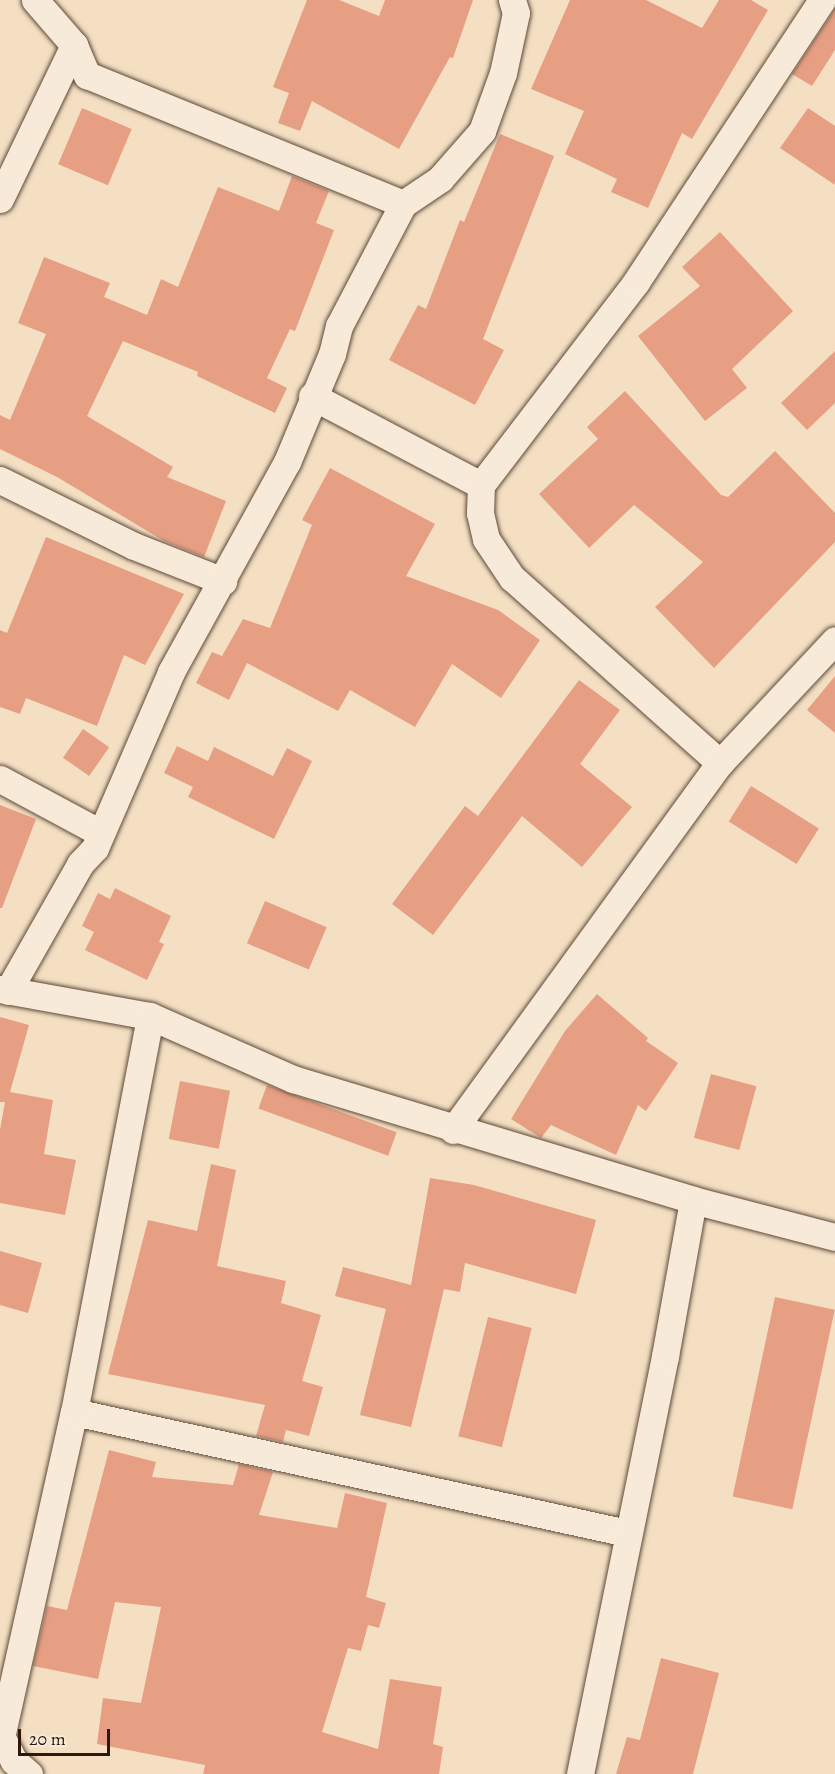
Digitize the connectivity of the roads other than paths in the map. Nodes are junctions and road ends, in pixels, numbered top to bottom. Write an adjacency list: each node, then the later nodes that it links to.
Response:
1 (35, 0): 4 (street)
2 (512, 0): 6 (street)
3 (822, 0): 9 (street)
4 (74, 45): 5 (street); 6 (street)
5 (0, 199)
6 (403, 204): 7 (street)
7 (312, 396): 9 (street); 10 (street)
8 (0, 480): 10 (street)
9 (481, 485): 12 (street)
10 (223, 581): 14 (street)
11 (835, 640): 12 (street)
12 (720, 762): 17 (street)
13 (0, 779): 14 (street)
14 (99, 832): 15 (street)
15 (4, 990): 16 (street)
16 (150, 1016): 17 (street); 20 (street)
17 (453, 1130): 18 (street)
18 (693, 1200): 19 (street); 21 (street)
19 (835, 1237)
20 (74, 1412): 21 (street); 22 (street)
21 (627, 1533): 25 (street)
22 (0, 1735): 23 (street); 24 (street)
23 (0, 1742)
24 (29, 1774)
25 (580, 1774)

